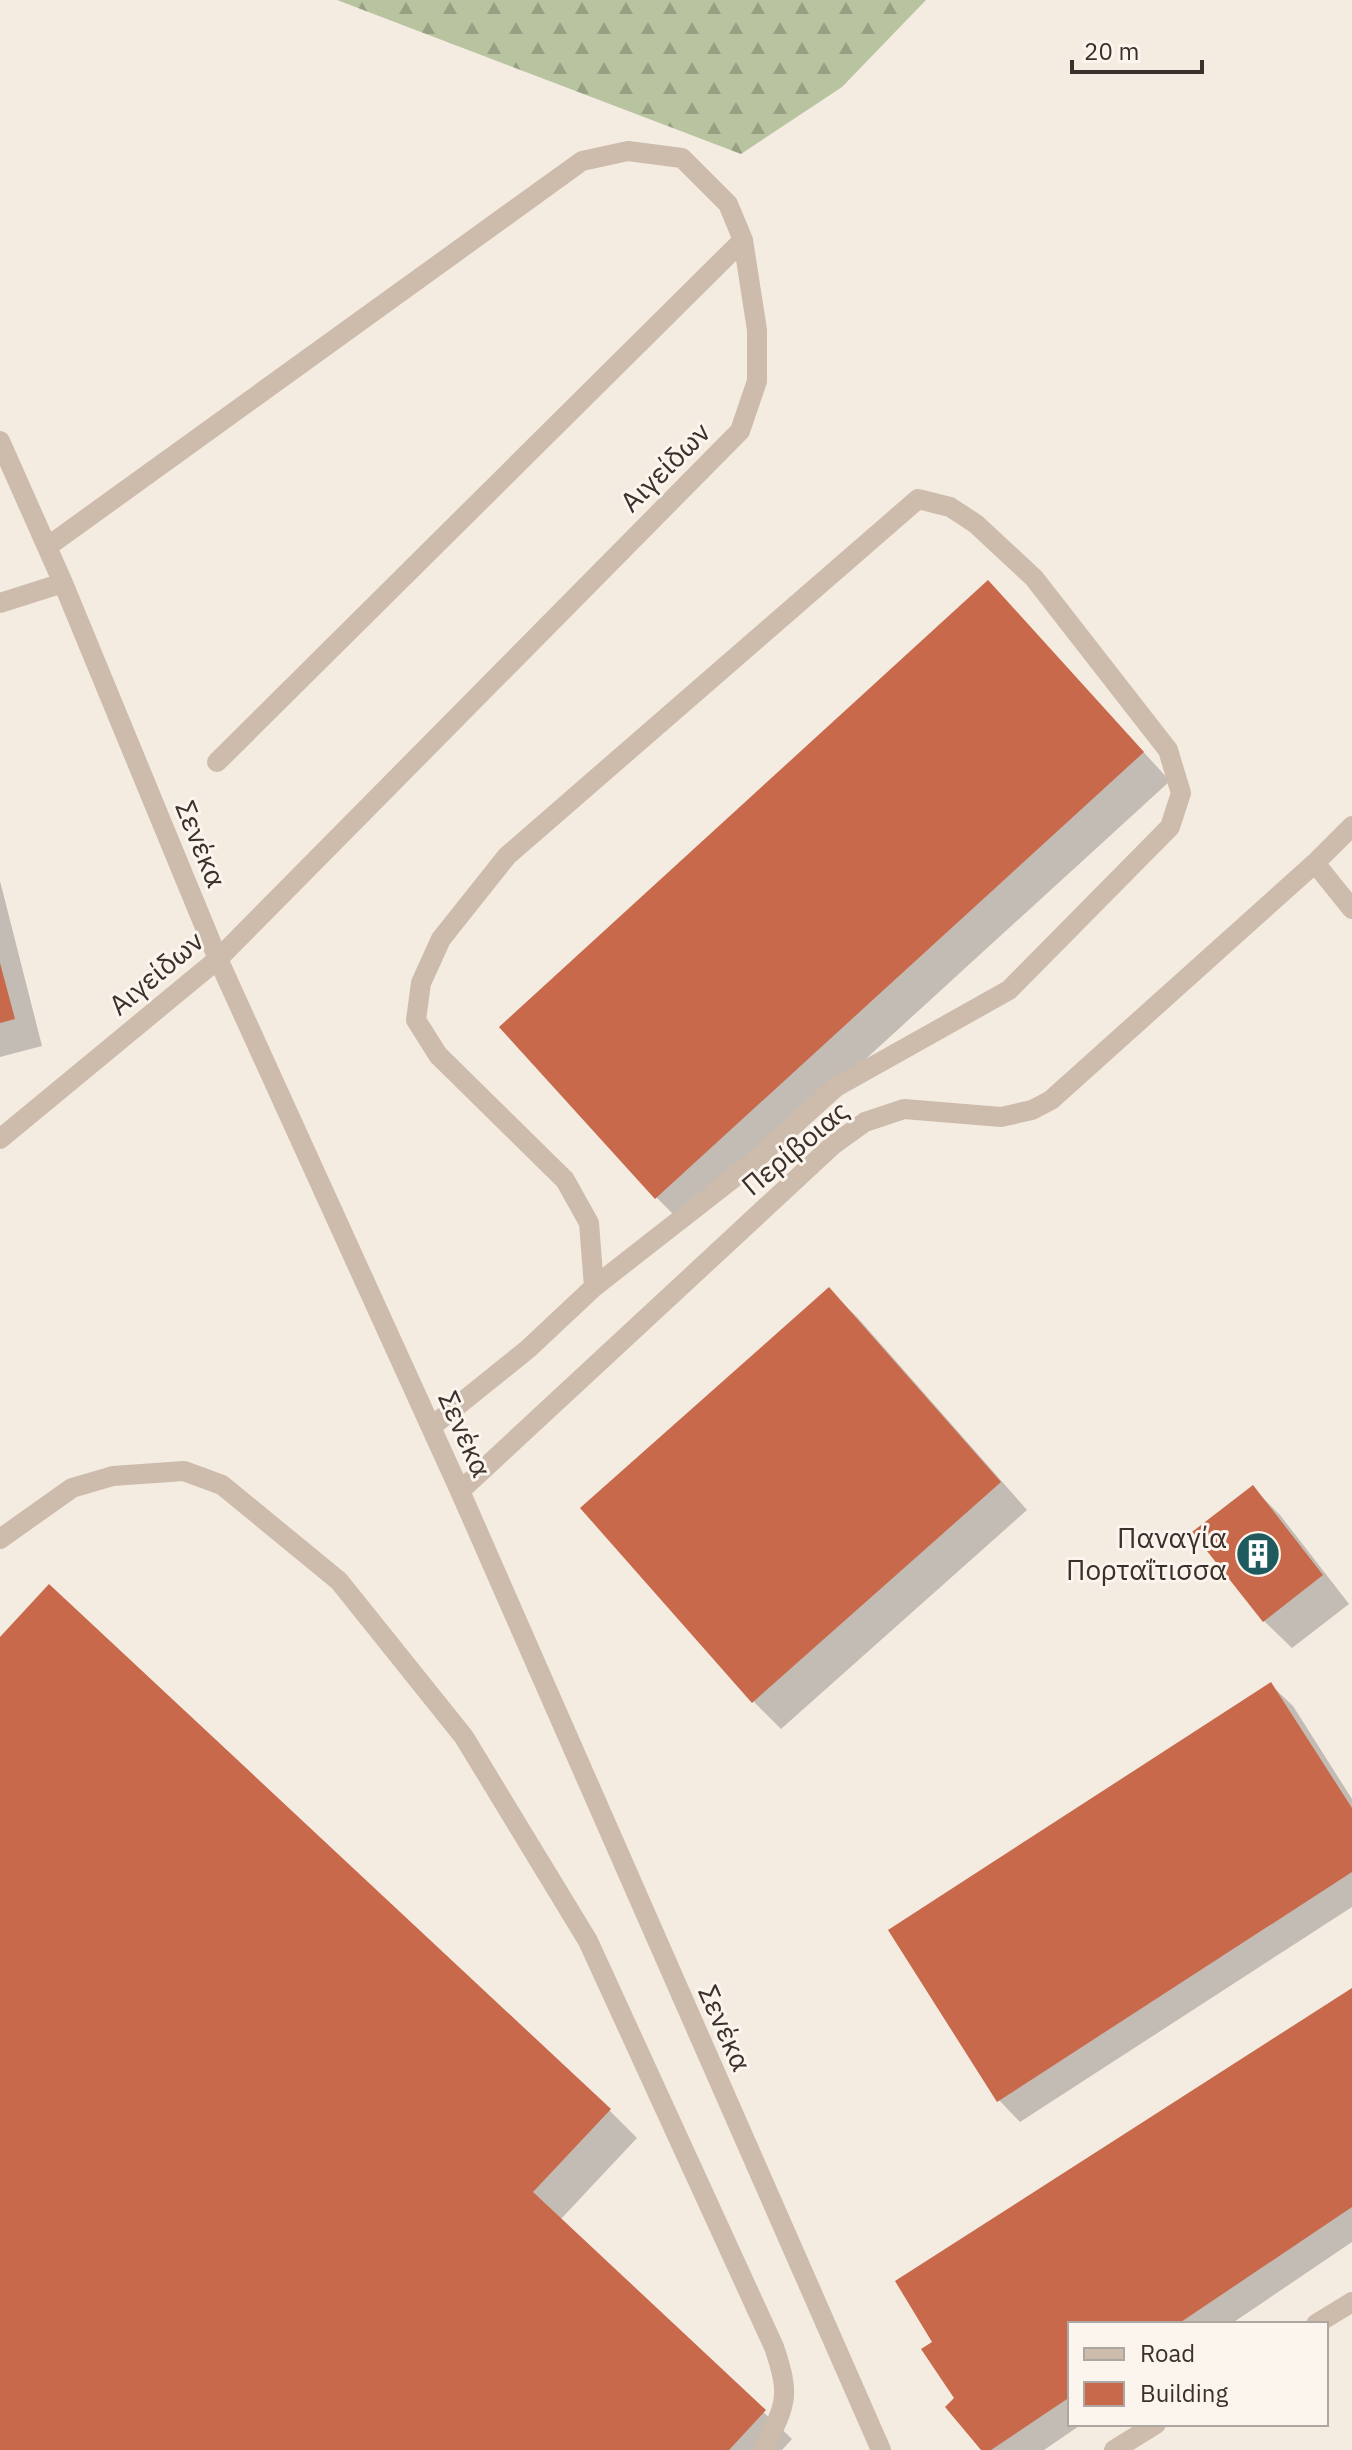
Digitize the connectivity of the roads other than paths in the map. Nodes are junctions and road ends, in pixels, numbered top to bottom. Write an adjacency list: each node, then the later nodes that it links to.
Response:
1 (743, 240): 3 (street, Αιγείδων); 6 (street); 10 (street, Αιγείδων)
2 (0, 441): 3 (street, Σενέκα)
3 (47, 547): 4 (street, Σενέκα)
4 (63, 583): 5 (street); 10 (street, Σενέκα)
5 (0, 603)
6 (217, 762)
7 (1352, 826): 8 (street, Περίβοιας)
8 (1315, 863): 9 (street); 14 (street, Περίβοιας)
9 (1352, 909)
10 (218, 959): 11 (street, Αιγείδων); 13 (street, Σενέκα)
11 (0, 1139)
12 (594, 1287): 12 (street); 13 (street)
13 (431, 1427): 14 (street, Σενέκα)
14 (460, 1491): 20 (street, Σενέκα)
15 (0, 1539): 19 (street)
16 (1352, 2302): 17 (street)
17 (1319, 2322)
18 (1153, 2426): 21 (street)
19 (763, 2450)
20 (881, 2450)
21 (1114, 2450)

